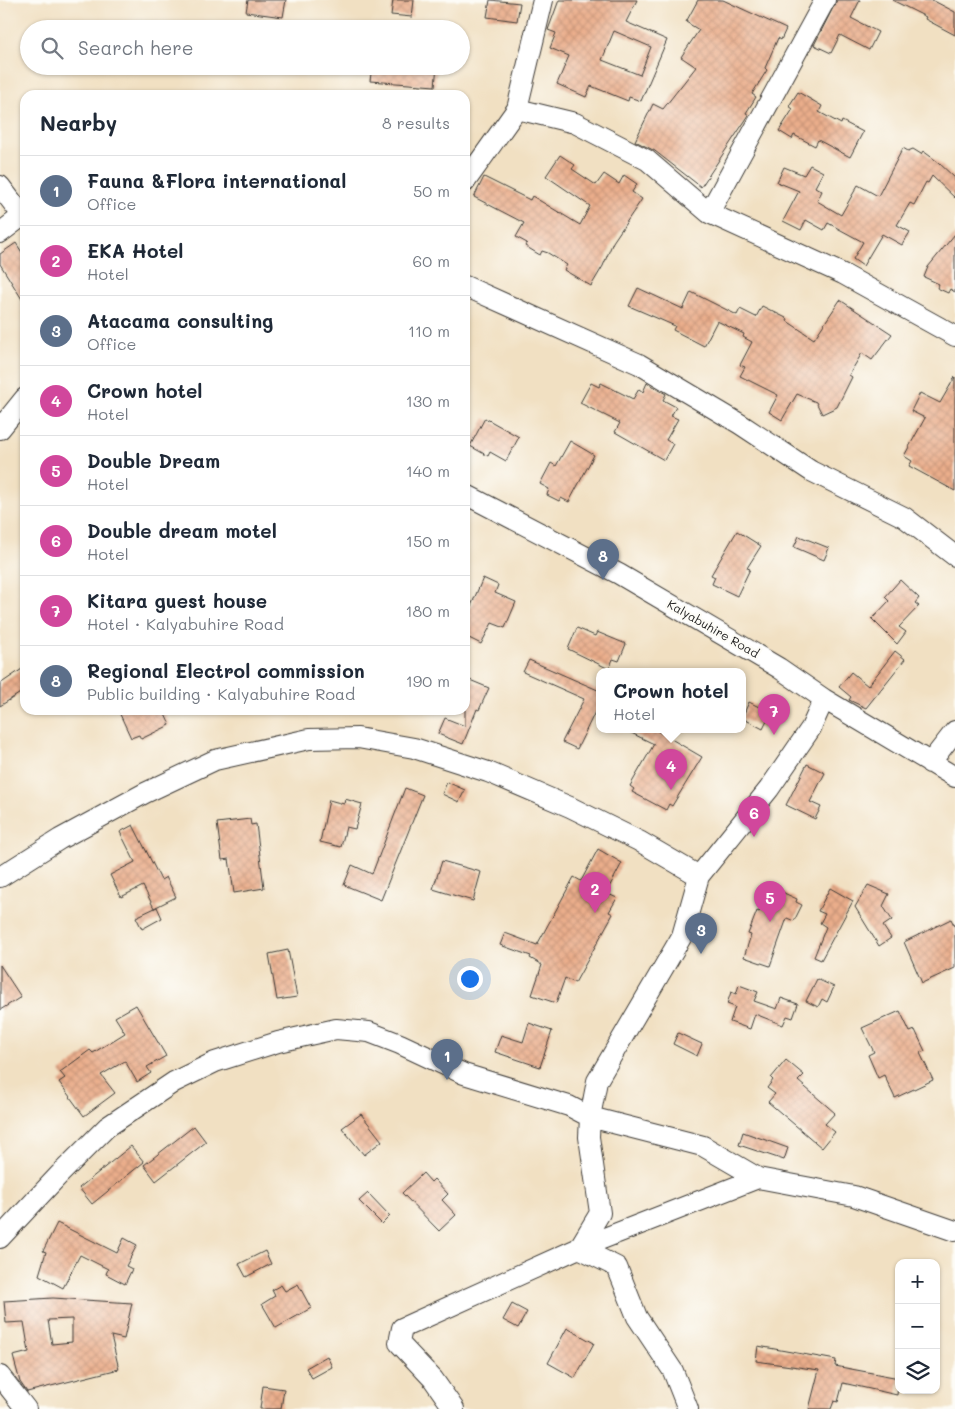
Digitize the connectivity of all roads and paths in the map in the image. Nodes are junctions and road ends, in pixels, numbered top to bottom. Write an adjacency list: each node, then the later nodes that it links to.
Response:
1 (543, 0): 3 (street)
2 (825, 0): 6 (street)
3 (517, 109): 4 (street); 6 (street)
4 (470, 175)
5 (0, 186): 7 (street)
6 (710, 213): 11 (street)
7 (20, 214)
8 (20, 220): 9 (street)
9 (0, 233)
10 (470, 288): 15 (street)
11 (955, 336)
12 (20, 404): 13 (street)
13 (0, 429)
14 (470, 497): 16 (street, Kalyabuhire Road)
15 (955, 556)
16 (824, 699): 18 (street, Kalyabuhire Road); 21 (street)
17 (955, 731): 18 (street)
18 (930, 763): 19 (street, Kalyabuhire Road)
19 (955, 777)
20 (0, 876): 21 (street)
21 (699, 876): 22 (street)
22 (590, 1117): 23 (street); 25 (street); 26 (street)
23 (758, 1178): 24 (street); 26 (street)
24 (955, 1231)
25 (0, 1238)
26 (579, 1248): 29 (street); 30 (street)
27 (0, 1376): 28 (street)
28 (26, 1409)
29 (454, 1409)
30 (688, 1409)

